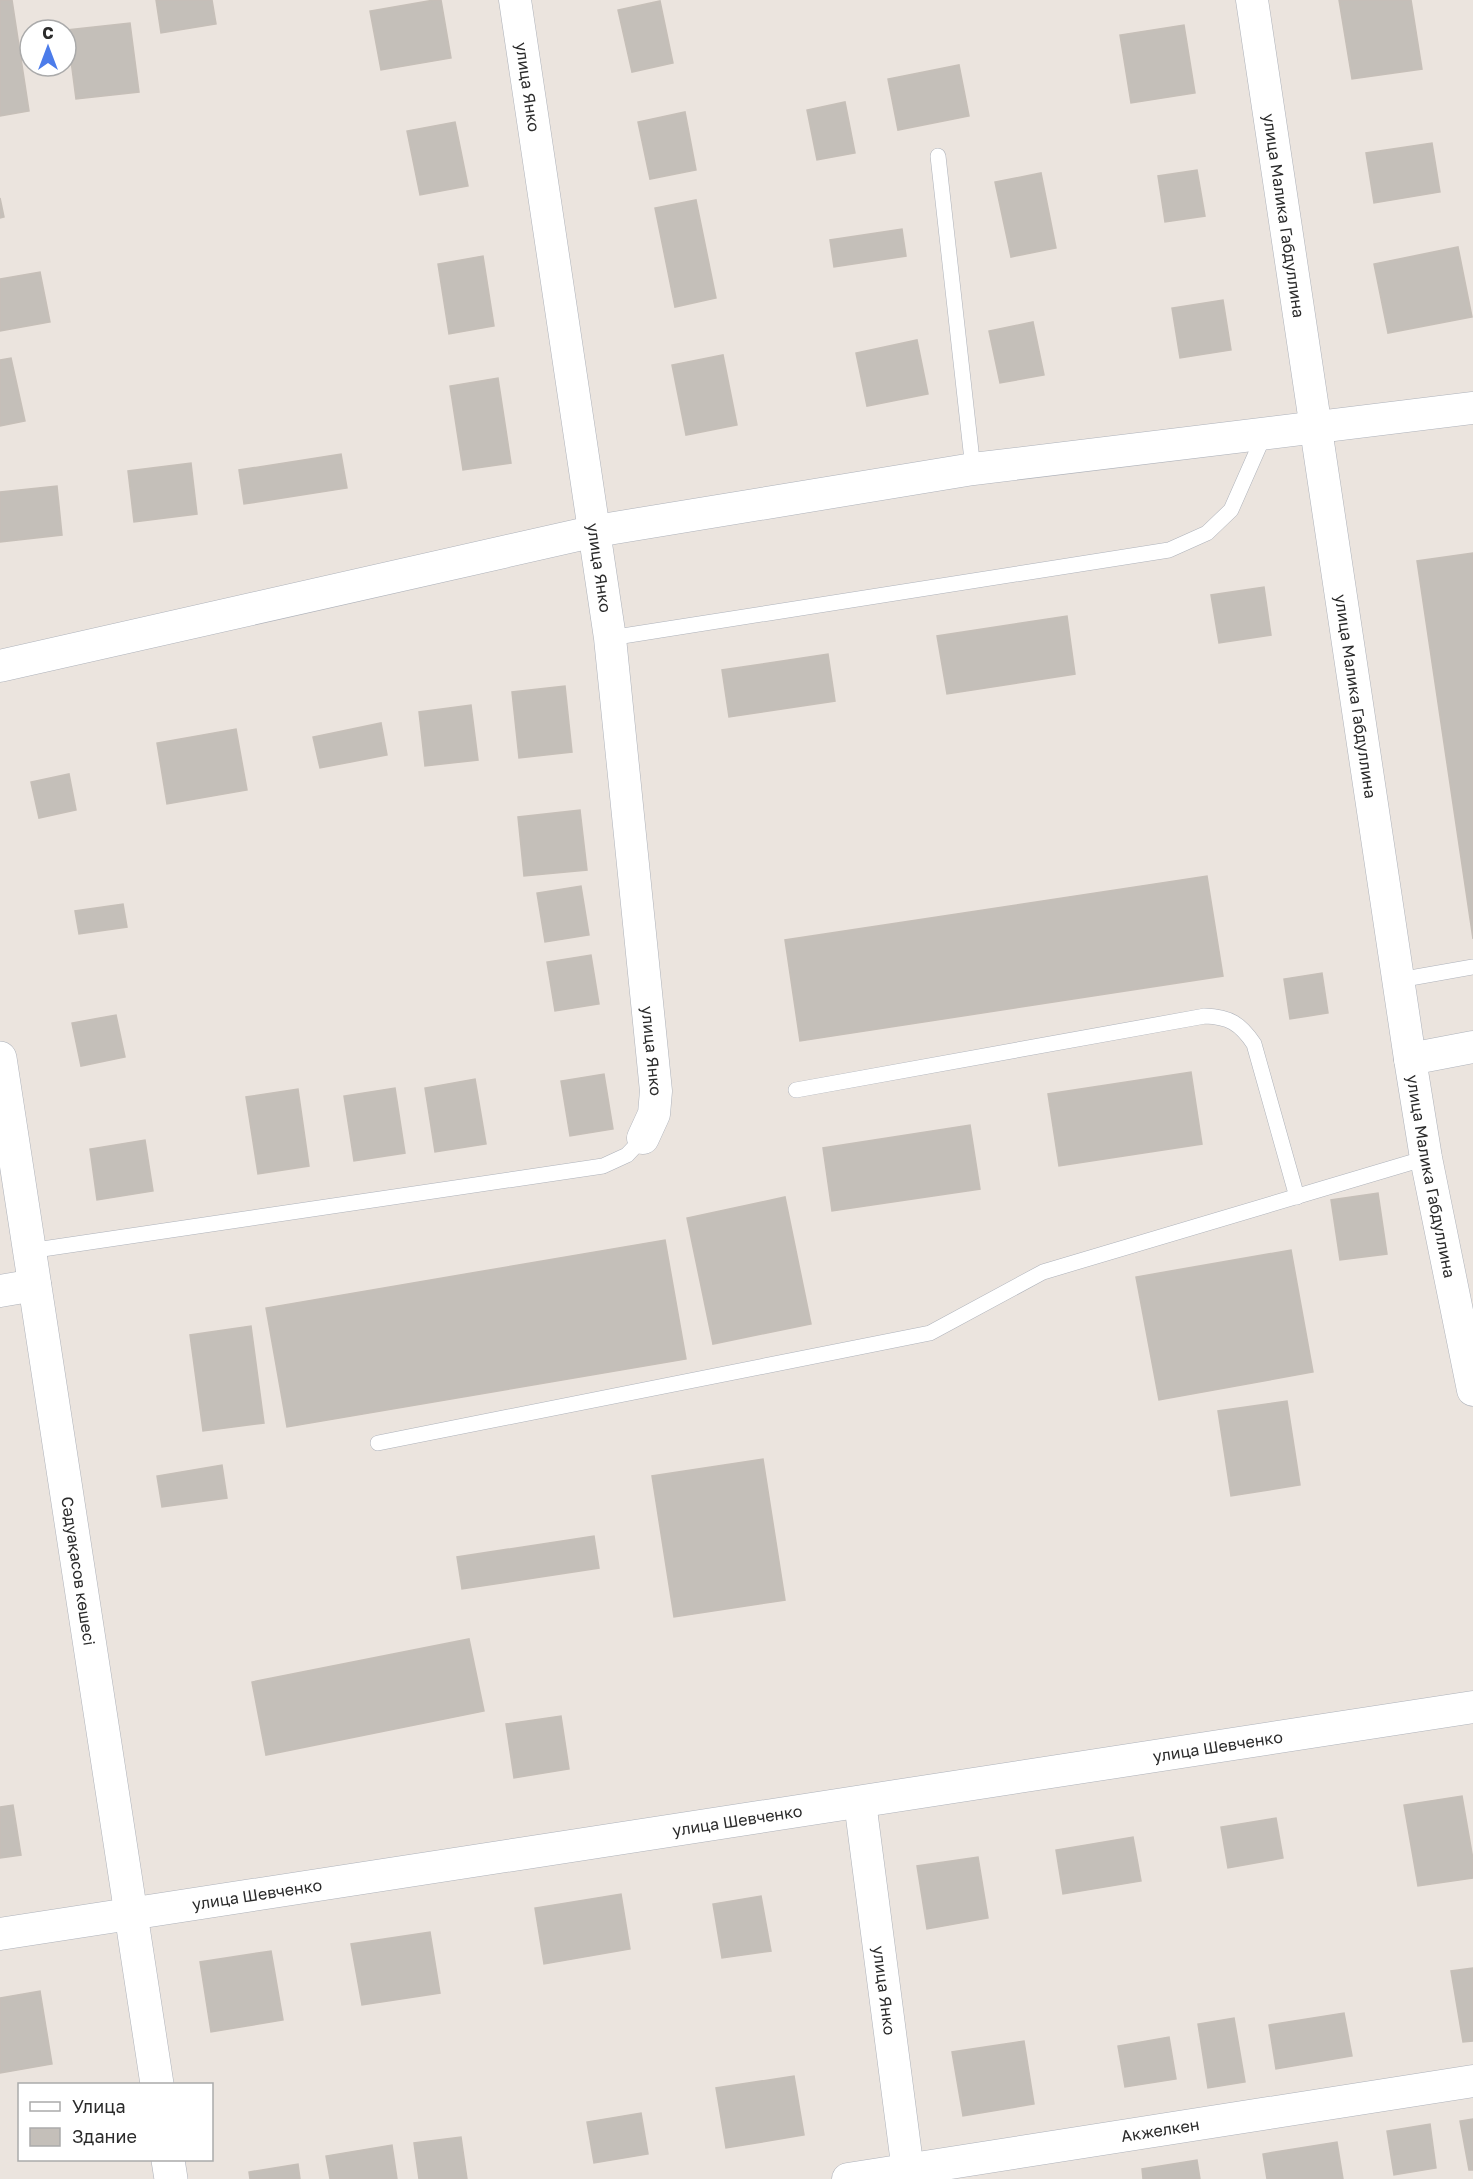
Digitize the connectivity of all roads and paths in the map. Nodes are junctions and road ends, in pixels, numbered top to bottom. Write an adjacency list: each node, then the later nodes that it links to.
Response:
1 (515, 0): 8 (street, улица Янко)
2 (1252, 0): 5 (street, улица Малика Габдуллина)
3 (938, 156): 7 (lane)
4 (1473, 408): 5 (street)
5 (1317, 427): 6 (street); 12 (street, улица Малика Габдуллина)
6 (1265, 433): 7 (street); 9 (lane)
7 (973, 469): 8 (street)
8 (596, 531): 9 (street, улица Янко); 10 (street)
9 (610, 638): 17 (street, улица Янко)
10 (0, 666)
11 (1473, 967): 12 (lane)
12 (1399, 980): 15 (street, улица Малика Габдуллина)
13 (1473, 1047): 15 (street)
14 (0, 1058): 20 (street, Сәдуақасов көшесі)
15 (1410, 1059): 18 (street, улица Малика Габдуллина)
16 (796, 1090): 19 (lane)
17 (643, 1138): 20 (lane)
18 (1426, 1158): 19 (lane); 23 (street, улица Малика Габдуллина)
19 (1298, 1197): 24 (lane)
20 (29, 1251): 21 (street, Сәдуақасов көшесі)
21 (34, 1285): 22 (street); 27 (street, Сәдуақасов көшесі)
22 (0, 1291)
23 (1473, 1390)
24 (378, 1443)
25 (1473, 1707): 26 (street, улица Шевченко)
26 (860, 1802): 27 (street, улица Шевченко); 32 (street, улица Янко)
27 (131, 1914): 28 (street, улица Шевченко); 30 (street, Сәдуақасов көшесі)
28 (0, 1934)
29 (1473, 2080): 32 (street, Акжелкен)
30 (157, 2083)
31 (168, 2161): 33 (street)
32 (909, 2175): 34 (street, Акжелкен)
33 (171, 2179)
34 (848, 2179)

